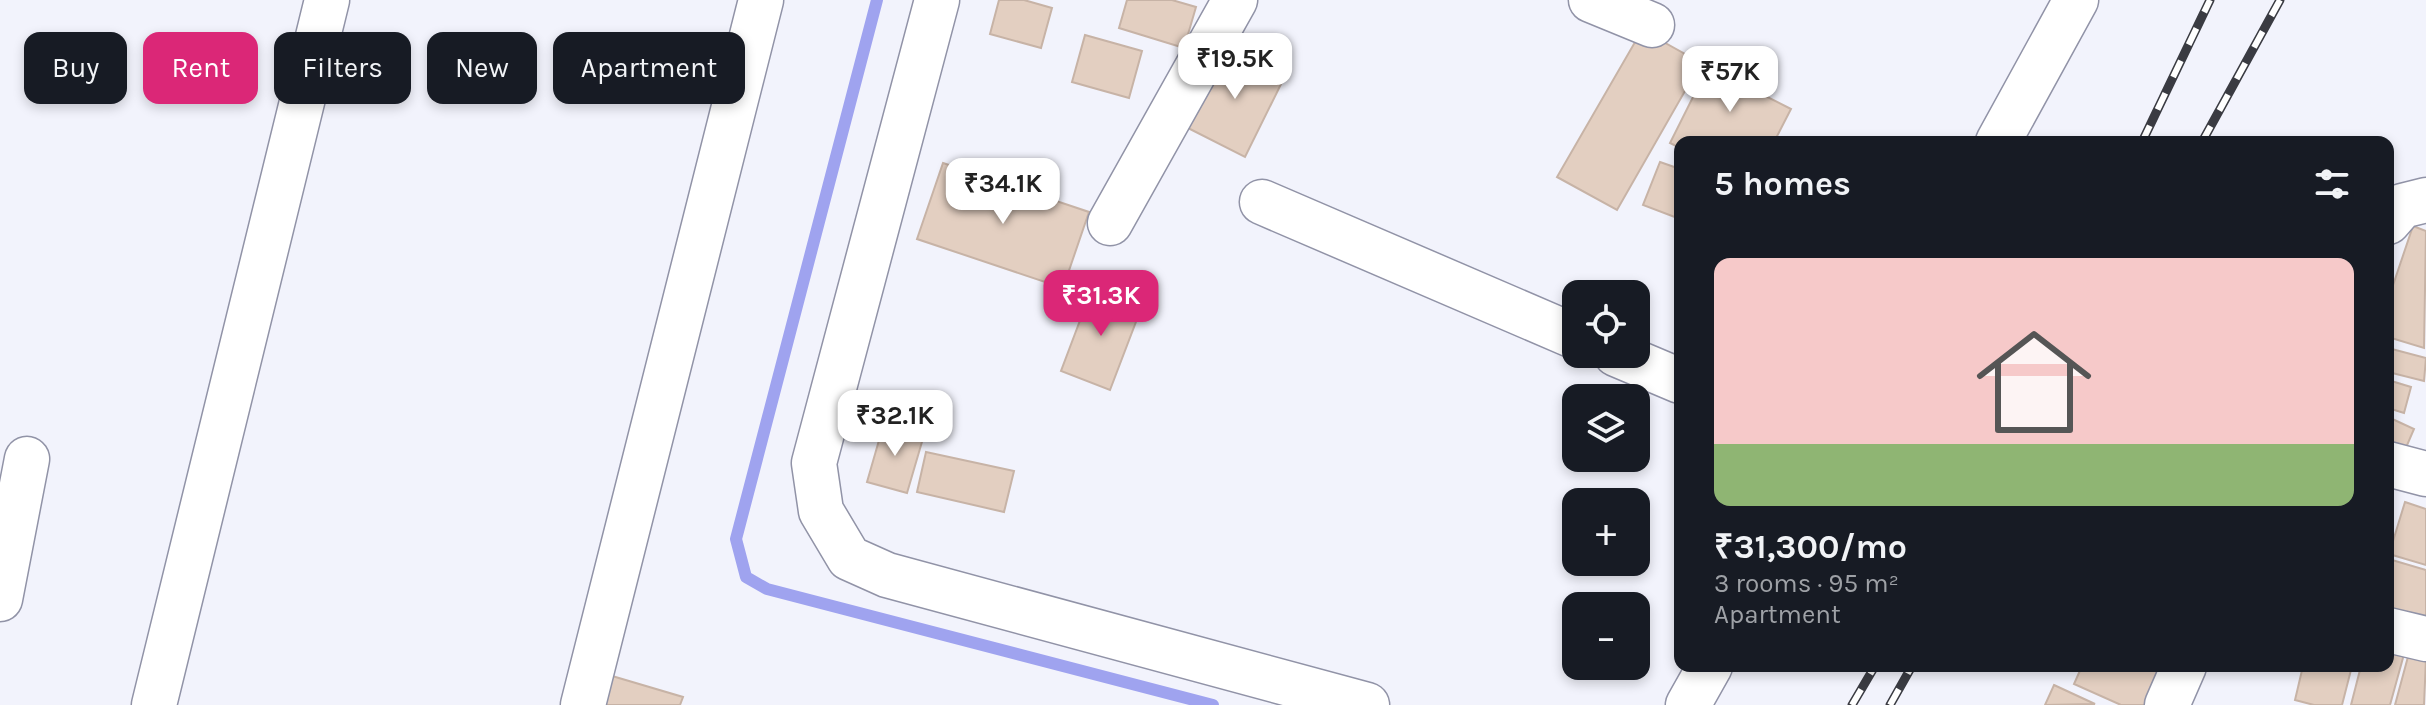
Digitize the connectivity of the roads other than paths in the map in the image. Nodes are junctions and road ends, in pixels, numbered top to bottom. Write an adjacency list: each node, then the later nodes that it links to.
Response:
1 (327, 0): 24 (street)
2 (761, 0): 25 (street)
3 (937, 0): 26 (street)
4 (1235, 0): 12 (street)
5 (1591, 0): 7 (street)
6 (2076, 0): 8 (street)
7 (1652, 25)
8 (2001, 136)
9 (2426, 200): 11 (street)
10 (1262, 202): 13 (street)
11 (2394, 215)
12 (1110, 223)
13 (1562, 331)
14 (1649, 368): 15 (street)
15 (1674, 378)
16 (27, 459): 19 (street)
17 (2394, 466): 18 (street)
18 (2426, 474)
19 (0, 599)
20 (2394, 631): 21 (street)
21 (2426, 639)
22 (1707, 672): 27 (street)
23 (2181, 672): 28 (street)
24 (154, 705)
25 (583, 705)
26 (1367, 705)
27 (1688, 705)
28 (2167, 705)

